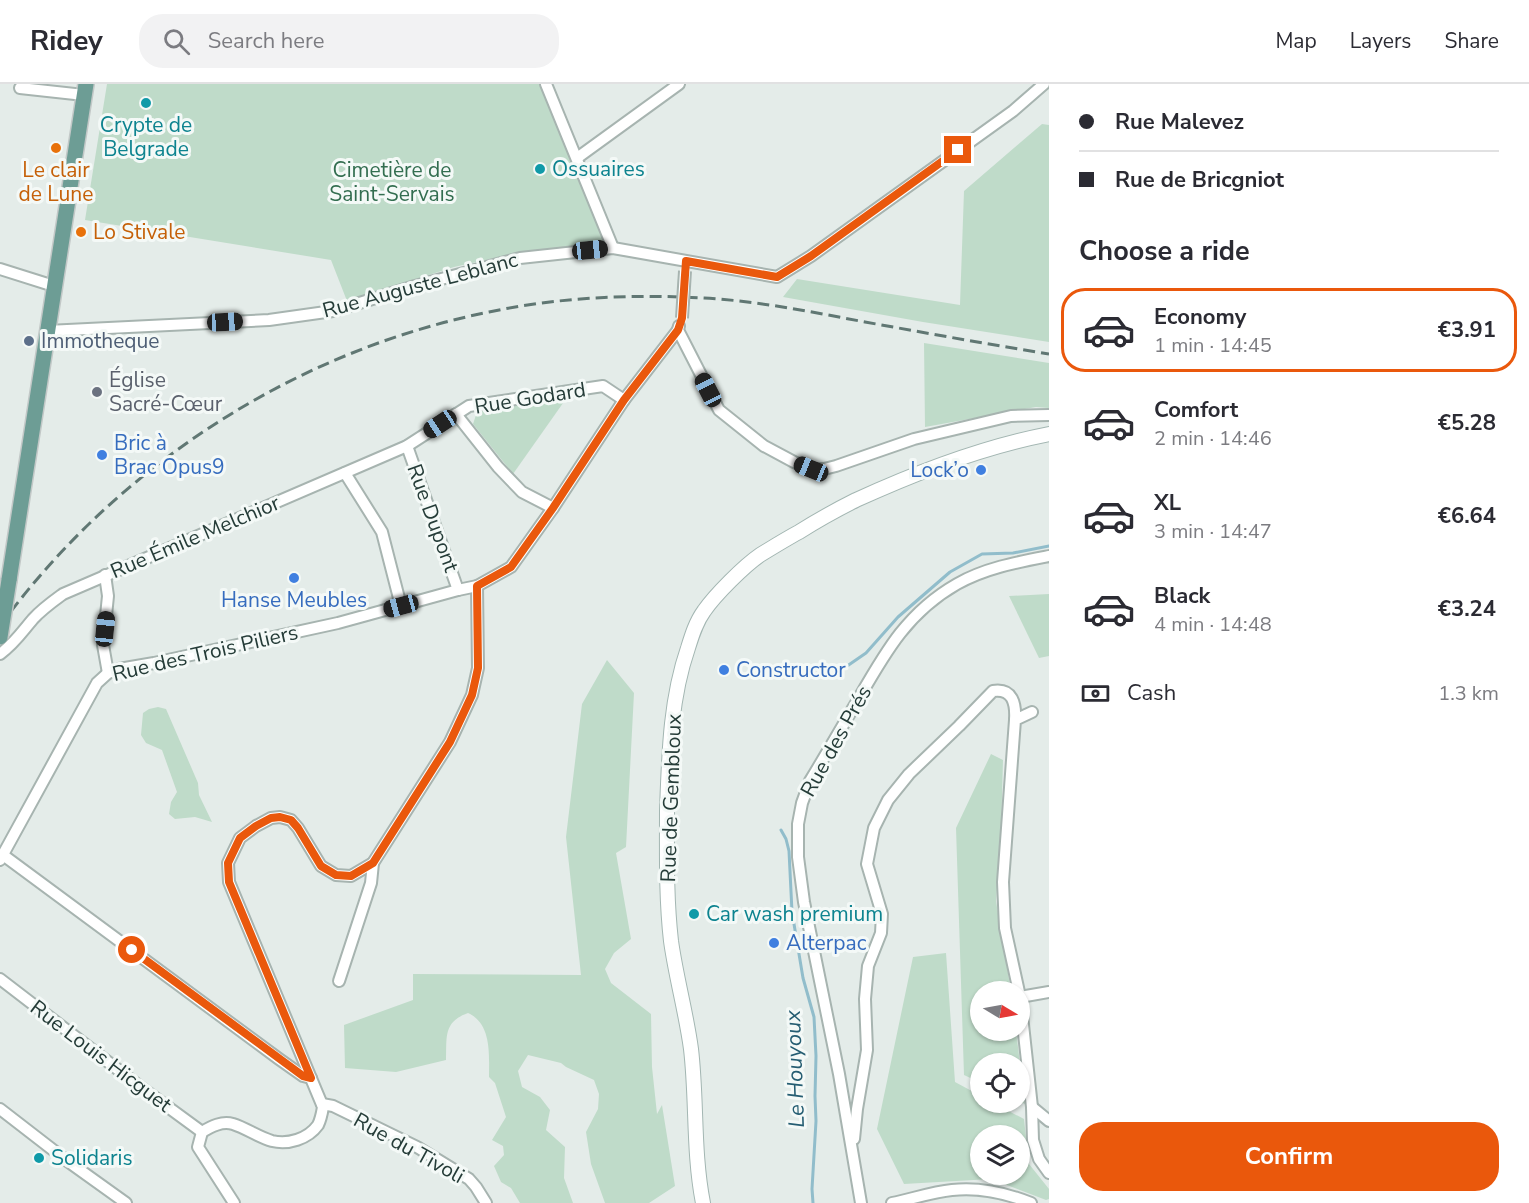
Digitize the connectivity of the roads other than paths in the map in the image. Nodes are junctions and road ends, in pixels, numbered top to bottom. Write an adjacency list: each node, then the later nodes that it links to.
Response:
1 (546, 84): 6 (street)
2 (679, 84): 6 (street)
3 (1044, 84): 8 (street, Rue Auguste Leblanc)
4 (20, 88): 5 (street)
5 (85, 89): 10 (main road)
6 (577, 158): 7 (street)
7 (614, 248): 8 (street, Rue Auguste Leblanc); 12 (street, Rue Auguste Leblanc)
8 (685, 266): 11 (street, Rue des Trois Piliers, bridge)
9 (0, 269): 10 (street)
10 (54, 286): 12 (main road)
11 (678, 330): 13 (street, Rue des Trois Piliers); 15 (street)
12 (48, 331): 22 (main road)
13 (624, 400): 14 (street, Rue Godard); 19 (street, Rue des Trois Piliers)
14 (456, 414): 17 (street, Rue Godard); 19 (street)
15 (1049, 415)
16 (1049, 434): 50 (main road, Rue de Gembloux)
17 (407, 446): 18 (street, Rue Émile Melchior); 24 (street, Rue Dupont)
18 (345, 473): 21 (street, Rue Émile Melchior); 25 (street)
19 (553, 508): 23 (street, Rue des Trois Piliers)
20 (1049, 556): 45 (street, Rue des Prés)
21 (105, 575): 27 (street, Rue Émile Melchior); 28 (street)
22 (5, 579): 26 (main road, bridge)
23 (477, 586): 24 (street, Rue des Trois Piliers); 32 (street)
24 (458, 590): 25 (street, Rue des Trois Piliers)
25 (401, 606): 28 (street, Rue des Trois Piliers)
26 (0, 637)
27 (0, 654)
28 (108, 673): 31 (street, Rue des Trois Piliers)
29 (1032, 712): 30 (street)
30 (1015, 720): 35 (street); 45 (street)
31 (1, 858): 39 (street)
32 (373, 863): 34 (street); 39 (street)
33 (0, 979): 44 (street, Rue Louis Hicguet)
34 (339, 981)
35 (1017, 981)
36 (1049, 992): 37 (street)
37 (1030, 995)
38 (1025, 1041): 41 (street)
39 (311, 1078): 40 (street)
40 (322, 1104): 44 (street); 49 (street, Rue du Tivoli)
41 (1032, 1107): 43 (street); 46 (street)
42 (0, 1109): 47 (street)
43 (1049, 1121)
44 (202, 1132): 48 (street)
45 (854, 1159): 51 (street, Rue des Prés)
46 (1049, 1173)
47 (126, 1203)
48 (234, 1203)
49 (486, 1203)
50 (703, 1203)
51 (861, 1203)
52 (892, 1203): 53 (street)
53 (1031, 1203)

